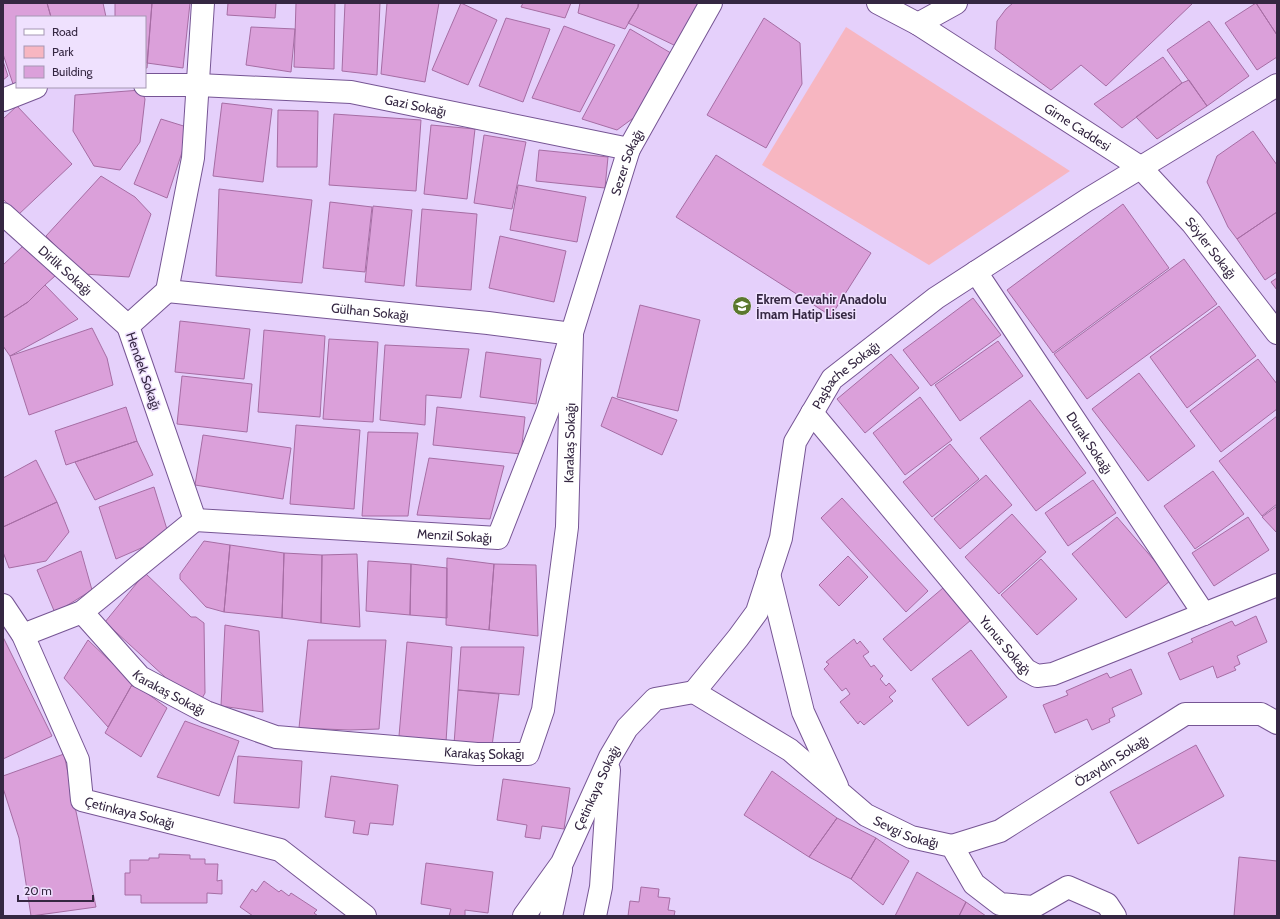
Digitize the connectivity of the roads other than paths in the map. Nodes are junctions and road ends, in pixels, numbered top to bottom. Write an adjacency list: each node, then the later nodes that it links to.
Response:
1 (203, 3): 7 (street)
2 (711, 3): 11 (street, Sezer Sokağı)
3 (878, 3): 5 (street, Girne Caddesi)
4 (956, 3): 5 (street)
5 (918, 24): 12 (street, Girne Caddesi)
6 (146, 85): 7 (street, Gazi Sokağı)
7 (198, 85): 11 (street, Gazi Sokağı); 15 (street)
8 (1277, 85): 12 (street)
9 (33, 88): 10 (street)
10 (3, 100)
11 (629, 149): 18 (street, Sezer Sokağı)
12 (1140, 167): 14 (street, Paşbache Sokağı); 17 (street, Söyler Sokağı)
13 (3, 214): 16 (street, Dirlik Sokağı)
14 (976, 272): 19 (street, Paşbache Sokağı); 25 (street, Durak Sokağı)
15 (167, 291): 16 (street, Hendek Sokağı); 18 (street, Gülhan Sokağı)
16 (128, 326): 20 (street, Hendek Sokağı)
17 (1277, 333)
18 (572, 334): 20 (street, Menzil Sokağı); 24 (street, Karakaş Sokağı)
19 (812, 413): 21 (street, Paşbache Sokağı); 25 (street, Yunus Sokağı)
20 (195, 520): 24 (street)
21 (769, 574): 27 (street, Paşbache Sokağı); 30 (street)
22 (1277, 585): 25 (street, Yunus Sokağı)
23 (3, 605): 26 (street, Çetinkaya Sokağı)
24 (82, 612): 26 (street)
25 (1204, 614)
26 (23, 635): 33 (street, Çetinkaya Sokağı)
27 (694, 692): 29 (street, Çetinkaya Sokağı); 30 (street, Sevgi Sokağı)
28 (1277, 723): 31 (street, Özaydın Sokağı)
29 (610, 757): 32 (street, Çetinkaya Sokağı); 36 (street)
30 (840, 792): 31 (street, Sevgi Sokağı)
31 (952, 846): 37 (street, Sevgi Sokağı)
32 (562, 863): 34 (street, Çetinkaya Sokağı); 35 (street)
33 (365, 916)
34 (524, 916)
35 (551, 916)
36 (595, 916)
37 (1115, 916)

